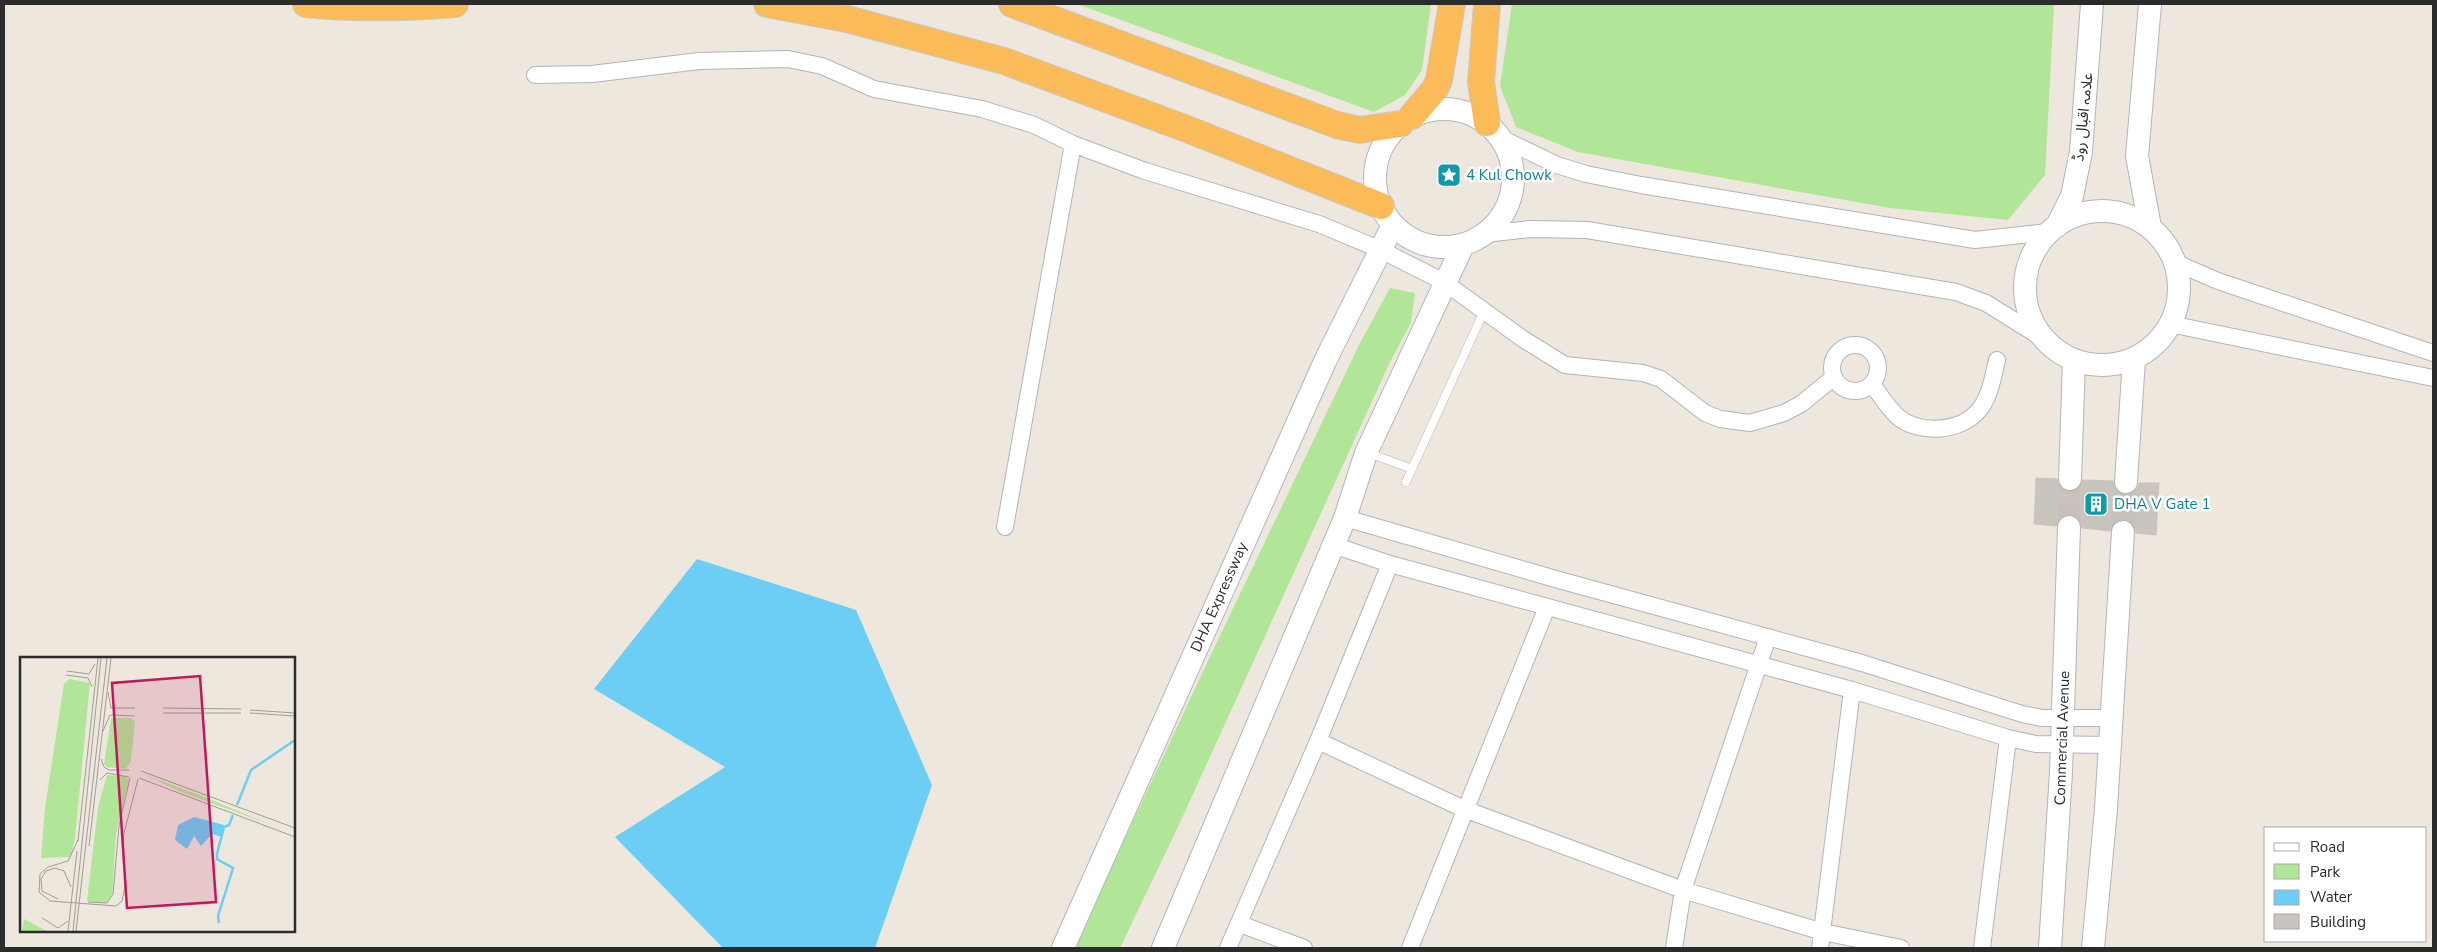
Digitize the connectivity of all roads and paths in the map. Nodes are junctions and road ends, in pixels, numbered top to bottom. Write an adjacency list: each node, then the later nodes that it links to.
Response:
1 (306, 4): 2 (highway)
2 (455, 4)
3 (766, 4): 13 (highway)
4 (1012, 4): 10 (highway)
5 (1452, 4): 10 (highway)
6 (1487, 4): 11 (highway)
7 (2092, 4): 15 (main road, علامہ اقبال روڈ)
8 (2150, 4): 14 (main road)
9 (535, 75): 12 (street)
10 (1406, 120): 11 (main road); 13 (main road)
11 (1495, 131): 15 (street); 16 (main road)
12 (1073, 144): 18 (street); 37 (street)
13 (1387, 216): 17 (main road); 18 (main road, DHA Expressway)
14 (2150, 228): 15 (main road, علامہ اقبال روڈ); 19 (main road, علامہ اقبال روڈ)
15 (2053, 229): 23 (main road, علامہ اقبال روڈ)
16 (1486, 234): 17 (main road); 23 (street)
17 (1463, 245): 20 (main road)
18 (1381, 250): 20 (street); 56 (main road, DHA Expressway)
19 (2174, 262): 22 (main road, علامہ اقبال روڈ); 24 (street)
20 (1444, 282): 21 (street); 31 (main road)
21 (1484, 311): 28 (street); 32 (lane)
22 (2170, 324): 25 (main road, علامہ اقبال روڈ); 29 (street)
23 (2044, 339): 27 (main road, علامہ اقبال روڈ)
24 (2433, 353)
25 (2134, 359): 27 (main road, علامہ اقبال روڈ); 35 (main road)
26 (1997, 360): 30 (street)
27 (2074, 360): 33 (main road)
28 (1833, 378): 30 (street); 30 (street)
29 (2433, 378)
30 (1872, 384)
31 (1366, 453): 32 (lane); 36 (main road)
32 (1410, 468): 34 (lane)
33 (2070, 480)
34 (1406, 482)
35 (2126, 482)
36 (1345, 518): 40 (main road); 43 (street)
37 (1005, 527)
38 (2069, 527): 46 (main road, Commercial Avenue)
39 (2123, 532): 47 (main road)
40 (1333, 545): 41 (street); 57 (main road)
41 (1390, 564): 42 (street); 49 (street)
42 (1547, 607): 44 (street); 52 (street)
43 (1768, 638): 44 (street); 46 (street)
44 (1759, 664): 45 (street); 53 (street)
45 (1852, 690): 48 (street); 55 (street)
46 (2063, 718): 47 (street); 50 (main road, Commercial Avenue)
47 (2107, 718): 51 (main road)
48 (2008, 738): 50 (street); 63 (street)
49 (1318, 742): 52 (street); 54 (street)
50 (2062, 745): 51 (street); 64 (main road, Commercial Avenue)
51 (2105, 745): 65 (main road)
52 (1464, 809): 53 (street); 60 (street)
53 (1682, 890): 55 (street); 61 (street)
54 (1240, 924): 58 (street); 59 (street)
55 (1822, 940): 62 (street)
56 (1064, 948)
57 (1164, 948)
58 (1228, 948)
59 (1304, 948)
60 (1410, 948)
61 (1674, 948)
62 (1901, 948)
63 (1982, 948)
64 (2050, 948)
65 (2093, 948)

